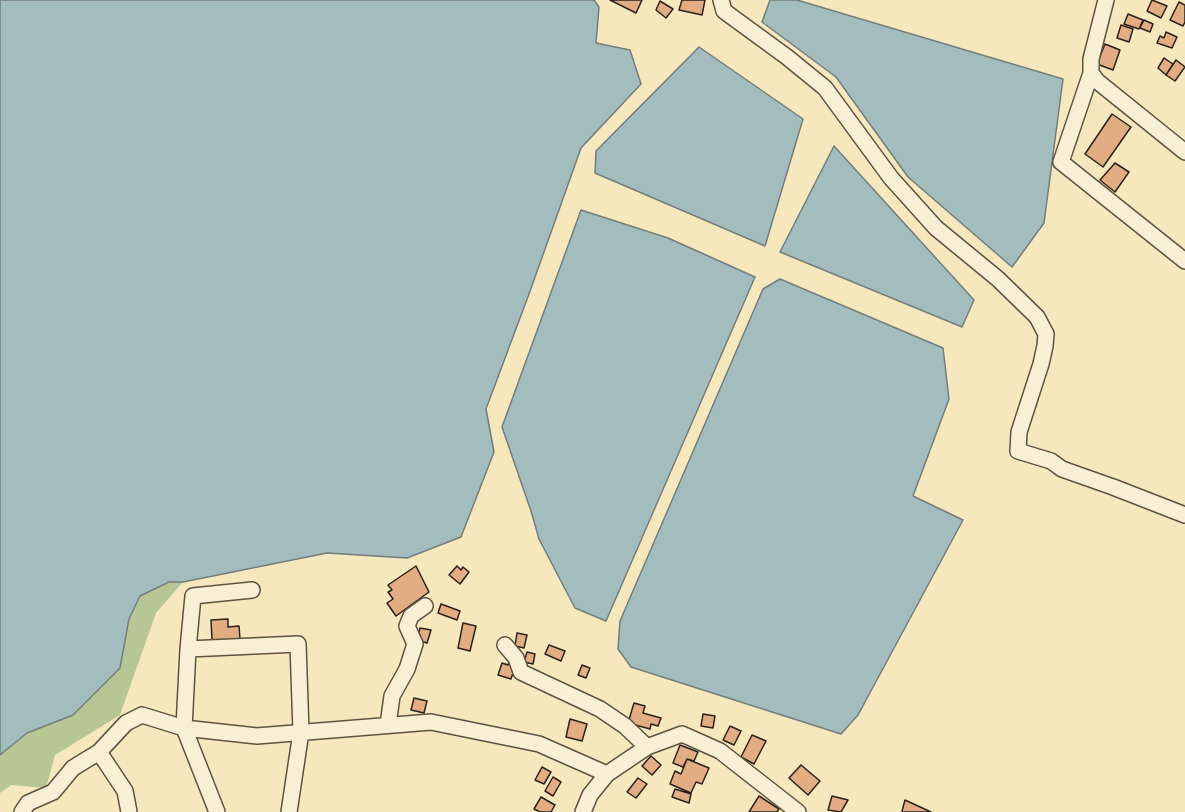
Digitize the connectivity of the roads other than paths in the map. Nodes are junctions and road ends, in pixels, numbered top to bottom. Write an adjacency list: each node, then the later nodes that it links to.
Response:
1 (721, 0): 6 (street)
2 (1106, 0): 3 (street)
3 (1091, 73): 4 (street); 5 (street)
4 (1185, 152)
5 (1185, 261)
6 (1185, 515)
7 (252, 590): 10 (street)
8 (425, 606): 11 (street)
9 (505, 645): 14 (street)
10 (188, 649): 12 (street); 13 (street)
11 (388, 725): 13 (street); 16 (street)
12 (184, 728): 13 (street); 15 (street); 19 (street)
13 (301, 732): 20 (street)
14 (647, 747): 16 (street); 22 (street)
15 (99, 753): 17 (street); 18 (street)
16 (607, 774): 21 (street)
17 (22, 812)
18 (129, 812)
19 (217, 812)
20 (289, 812)
21 (583, 812)
22 (798, 812)

